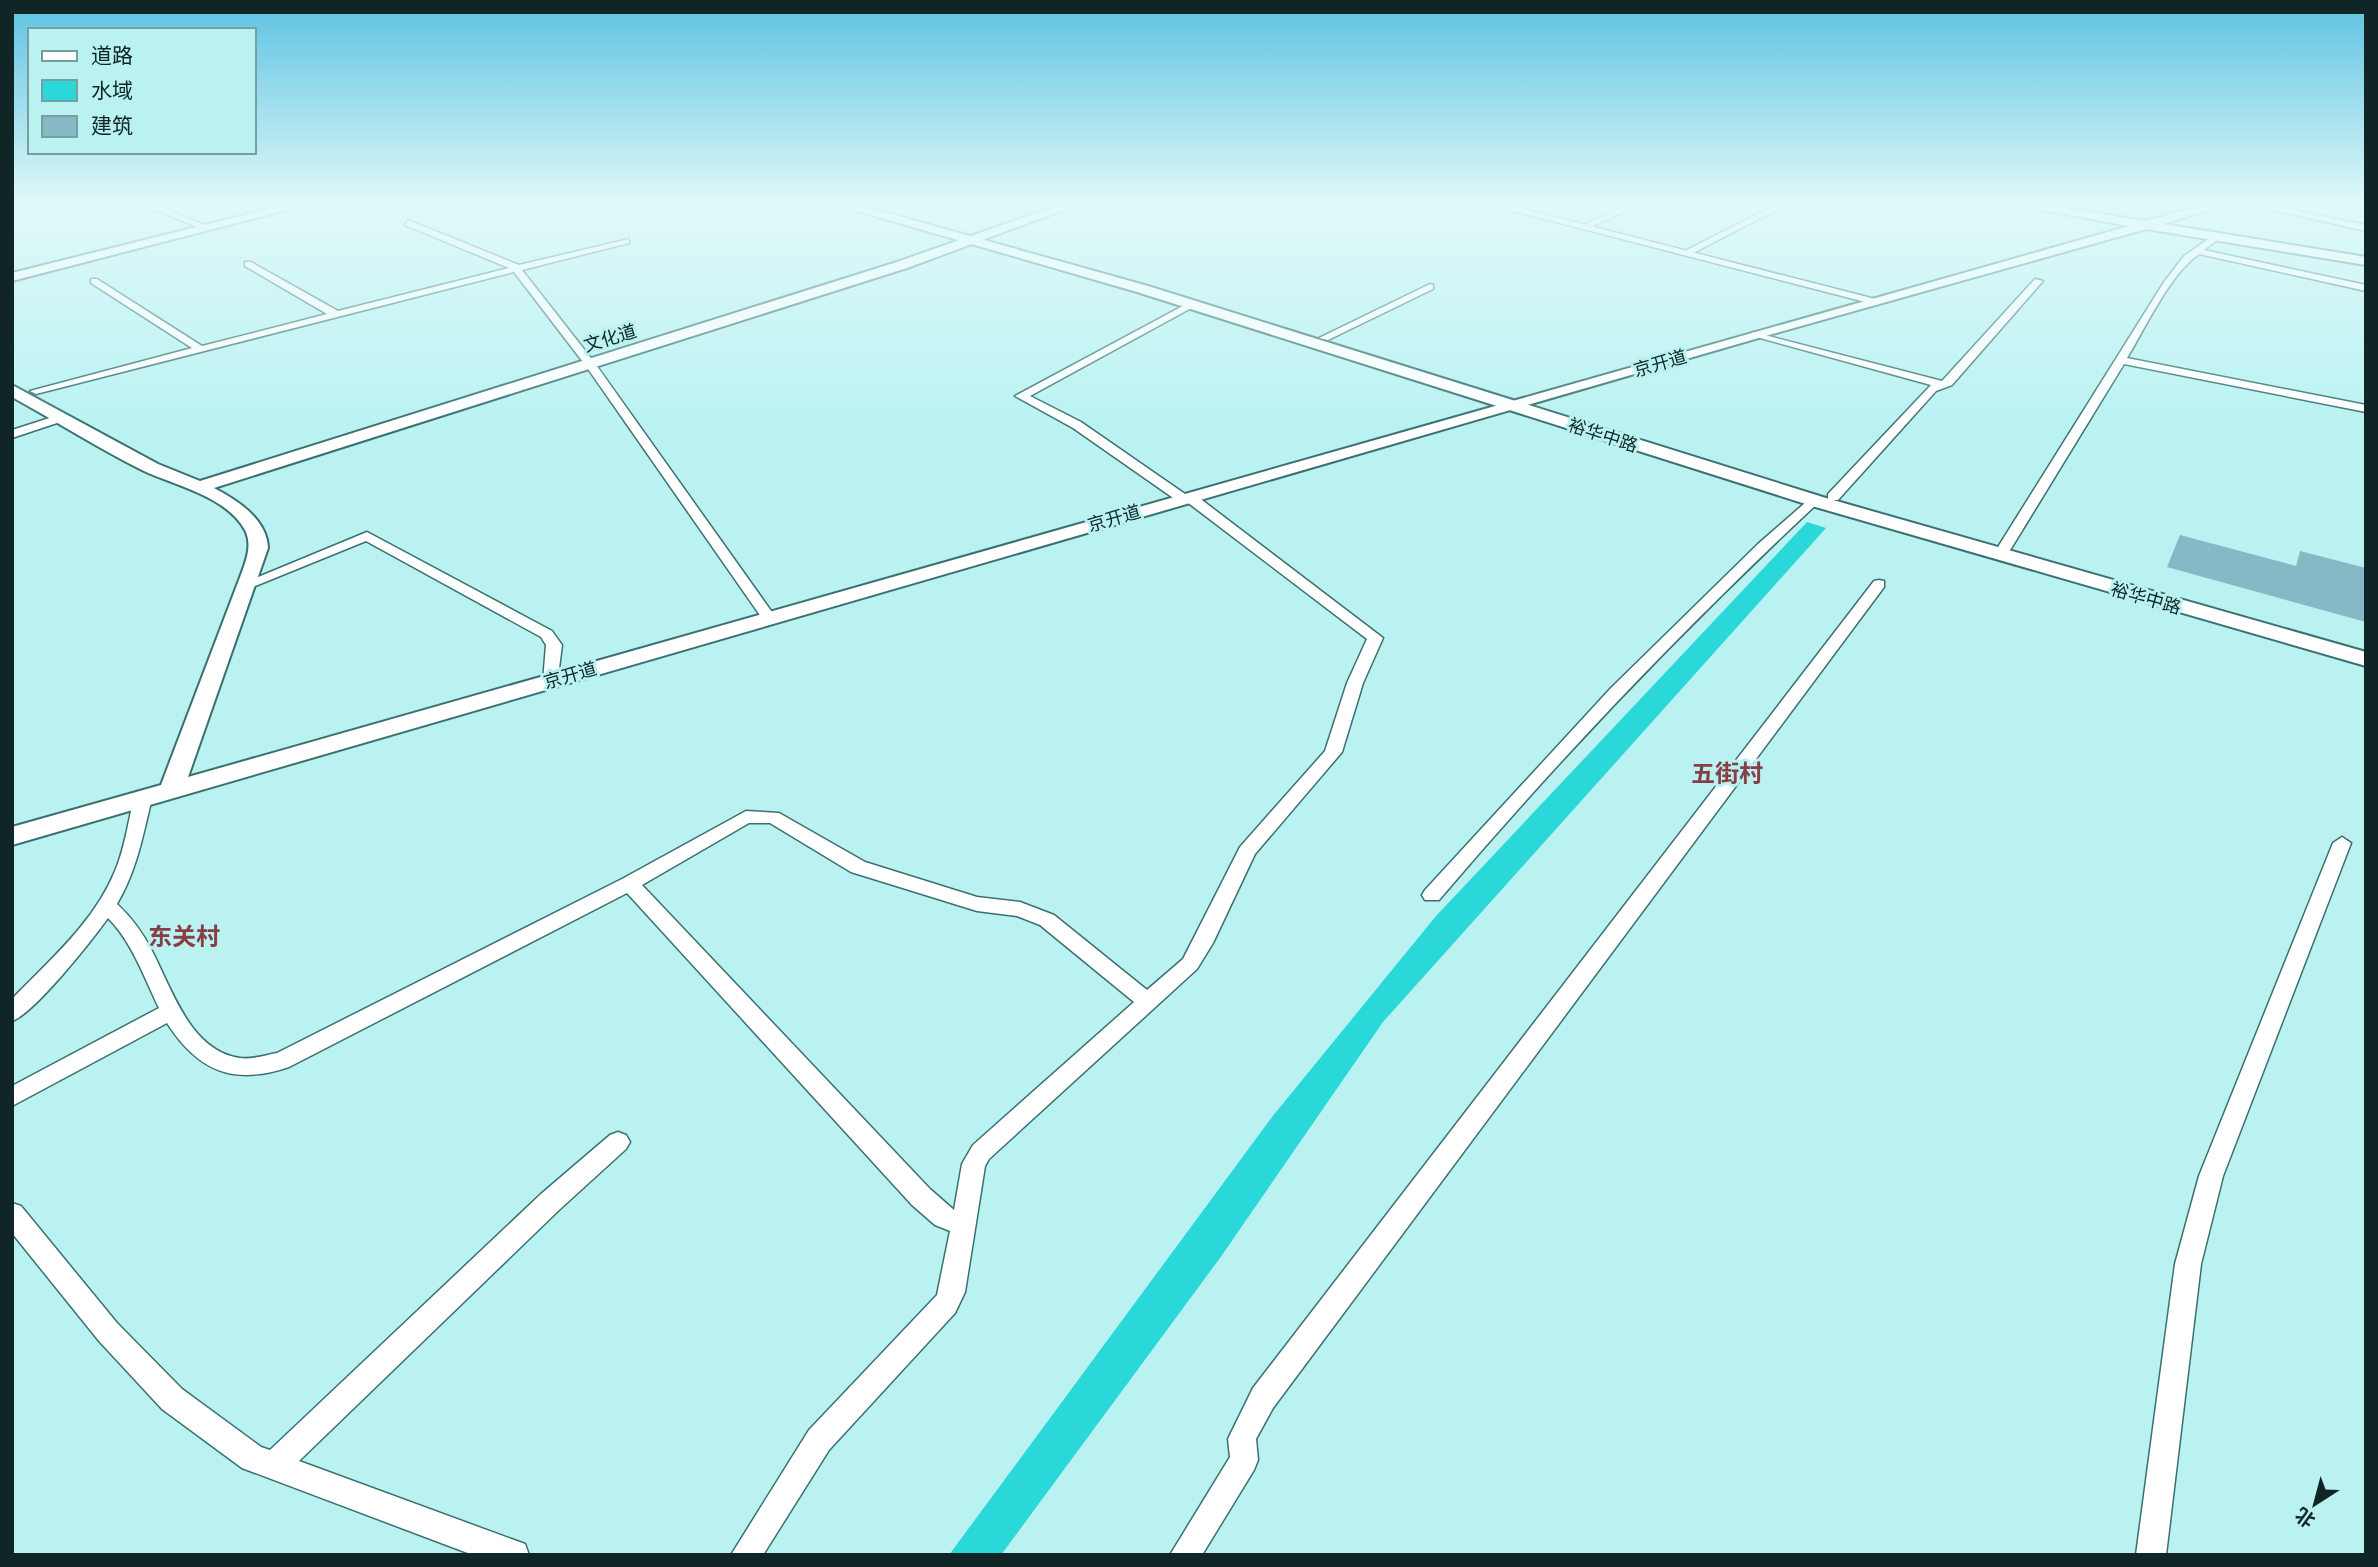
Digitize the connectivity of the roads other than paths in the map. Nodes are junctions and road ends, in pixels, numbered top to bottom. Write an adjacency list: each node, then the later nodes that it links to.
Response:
1 (273, 278): 17 (street)
2 (476, 278): 17 (street)
3 (524, 278): 22 (street)
4 (859, 278): 22 (main road, 文化道)
5 (1108, 278): 16 (main road, 裕华中路)
6 (1117, 278): 19 (main road, 裕华中路)
7 (1786, 278): 15 (street)
8 (1958, 278): 15 (main road, 京开道)
9 (2172, 278): 21 (street)
10 (2321, 278): 14 (street)
11 (94, 281): 20 (street)
12 (2038, 281): 24 (street)
13 (1430, 287): 19 (street)
14 (2366, 288)
15 (1877, 301): 18 (main road, 京开道)
16 (1192, 304): 27 (main road, 裕华中路); 34 (street)
17 (335, 314): 20 (street)
18 (1757, 334): 24 (street); 27 (main road, 京开道)
19 (1324, 338): 27 (main road, 裕华中路)
20 (200, 349): 26 (street)
21 (2121, 360): 28 (street); 36 (street)
22 (590, 364): 32 (main road, 文化道); 39 (street)
23 (12, 377): 26 (main road)
24 (1942, 385): 33 (street)
25 (12, 390): 29 (main road)
26 (36, 391): 31 (main road)
27 (1519, 404): 33 (main road, 裕华中路); 34 (main road, 京开道); 35 (main road, 裕华中路)
28 (2366, 409)
29 (62, 418): 30 (street); 31 (main road)
30 (12, 434)
31 (176, 475): 32 (main road)
32 (198, 487): 37 (main road)
33 (1833, 497): 36 (main road, 裕华中路)
34 (1187, 498): 39 (main road, 京开道); 50 (street)
35 (1813, 500): 41 (main road, 裕华中路); 48 (street)
36 (2005, 547): 40 (main road, 裕华中路)
37 (248, 584): 42 (street); 43 (main road)
38 (1879, 584): 60 (street)
39 (769, 618): 42 (main road, 京开道)
40 (2366, 649)
41 (2366, 659)
42 (551, 681): 43 (main road, 京开道)
43 (171, 790): 44 (main road, 京开道)
44 (143, 798): 45 (main road, 京开道); 49 (street)
45 (12, 836)
46 (2342, 843): 61 (street)
47 (629, 884): 50 (street); 51 (street); 56 (street)
48 (1432, 895)
49 (106, 904): 51 (street); 52 (street)
50 (1149, 1003): 56 (street)
51 (169, 1012): 53 (street)
52 (12, 1013)
53 (12, 1097)
54 (618, 1142): 57 (street)
55 (12, 1214): 57 (street)
56 (963, 1224): 59 (street)
57 (274, 1466): 58 (street)
58 (514, 1555)
59 (746, 1555)
60 (1185, 1555)
61 (2151, 1555)

